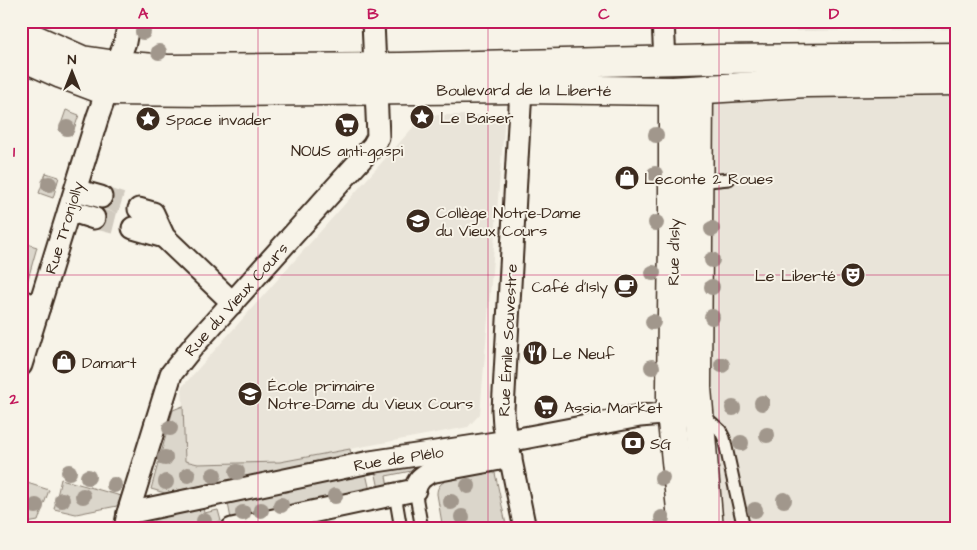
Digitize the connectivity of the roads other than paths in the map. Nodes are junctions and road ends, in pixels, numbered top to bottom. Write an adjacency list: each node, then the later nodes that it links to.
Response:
1 (129, 21): 7 (street)
2 (373, 21): 9 (street, Rue du Vieux Cours)
3 (663, 21): 8 (street)
4 (21, 33): 7 (main road, Boulevard de la Liberté)
5 (21, 56): 12 (main road, Boulevard de la Liberté)
6 (956, 57): 8 (main road, Boulevard de la Liberté)
7 (116, 65): 9 (main road, Boulevard de la Liberté); 12 (street)
8 (677, 77): 9 (main road, Boulevard de la Liberté); 10 (main road, Boulevard de la Liberté); 11 (main road, Boulevard de la Liberté); 14 (main road, Rue d'Isly); 22 (main road, Rue d'Isly)
9 (375, 79): 11 (main road, Boulevard de la Liberté); 12 (main road, Boulevard de la Liberté); 19 (street, Rue du Vieux Cours)
10 (956, 81)
11 (521, 89): 23 (street, Rue Émile Souvestre)
12 (106, 91): 16 (street, Rue Tronjolly)
13 (729, 179): 14 (lane)
14 (698, 182): 22 (main road, Rue d'Isly)
15 (101, 197): 16 (street)
16 (72, 200): 17 (street); 20 (street, Rue Tronjolly)
17 (94, 218)
18 (136, 219): 19 (street)
19 (233, 303): 25 (street, Rue du Vieux Cours)
20 (30, 304): 21 (street, Rue Tronjolly)
21 (21, 364)
22 (684, 411): 23 (street, Rue de Plélo); 30 (main road, Rue d'Isly); 31 (main road, Rue d'Isly); 32 (lane)
23 (510, 449): 24 (street); 25 (street, Rue de Plélo); 29 (street, Rue Émile Souvestre)
24 (405, 492): 26 (street); 27 (lane); 28 (lane)
25 (126, 521)
26 (232, 529)
27 (401, 529)
28 (422, 529)
29 (525, 529)
30 (684, 529)
31 (709, 529)
32 (744, 529)

